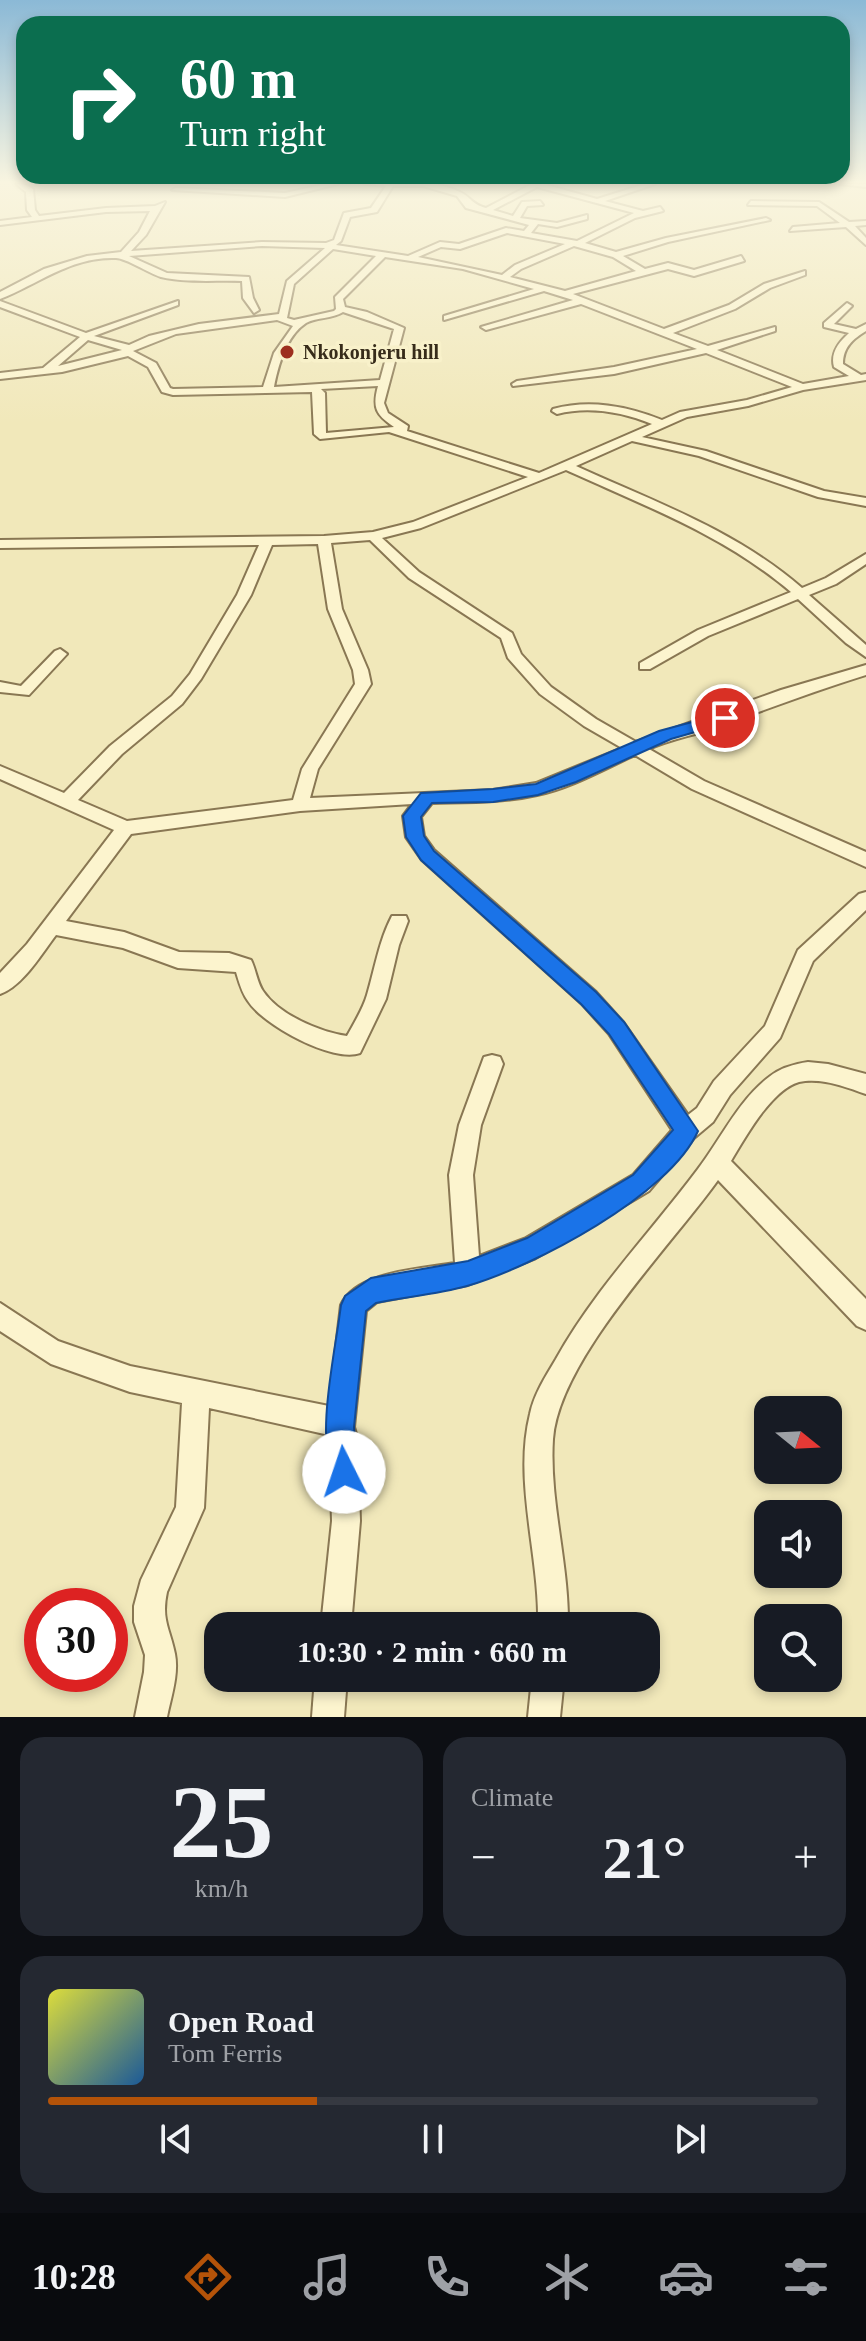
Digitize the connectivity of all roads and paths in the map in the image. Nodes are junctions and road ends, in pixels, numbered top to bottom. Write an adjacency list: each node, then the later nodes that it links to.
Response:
1 (72, 264): 15 (street)
2 (139, 264): 11 (street)
3 (310, 264): 25 (street)
4 (373, 264): 23 (street)
5 (440, 264): 12 (street)
6 (525, 264): 12 (street)
7 (631, 264): 9 (street)
8 (724, 264): 9 (street)
9 (644, 272): 17 (street)
10 (802, 273): 31 (street)
11 (156, 274): 13 (street); 24 (street)
12 (504, 277): 16 (street)
13 (135, 279)
14 (0, 285): 15 (street)
15 (17, 287): 18 (street)
16 (545, 288): 17 (street); 26 (street)
17 (565, 294): 19 (street)
18 (0, 296)
19 (584, 300): 28 (street); 31 (street)
20 (175, 303): 32 (street)
21 (0, 304): 32 (street)
22 (847, 306): 30 (street)
23 (341, 309): 27 (street); 38 (street)
24 (254, 310)
25 (277, 317): 27 (street); 34 (street)
26 (447, 318)
27 (302, 322): 41 (street)
28 (486, 327)
29 (772, 329): 33 (street)
30 (861, 330): 37 (street)
31 (666, 332): 33 (street)
32 (83, 338): 34 (street); 35 (street)
33 (711, 349): 39 (street); 40 (street)
34 (127, 350): 35 (street); 41 (street)
35 (50, 369): 36 (street)
36 (0, 376)
37 (862, 378): 40 (street)
38 (384, 383): 42 (street); 45 (street)
39 (517, 384)
40 (802, 387): 44 (street)
41 (268, 390): 42 (street)
42 (316, 393): 45 (street)
43 (557, 411): 44 (street)
44 (660, 423): 46 (street)
45 (419, 436): 48 (street)
46 (629, 437): 47 (street); 49 (street)
47 (566, 466): 48 (street); 55 (street)
48 (540, 477): 50 (street)
49 (866, 502)
50 (373, 536): 51 (street); 61 (street)
51 (324, 540): 52 (street); 65 (street)
52 (267, 541): 53 (street); 64 (street)
53 (0, 544)
54 (866, 558): 55 (street)
55 (800, 593): 56 (street); 58 (street)
56 (866, 652)
57 (60, 654): 60 (street)
58 (645, 666)
59 (866, 670): 61 (street)
60 (0, 687)
61 (633, 748): 63 (street); 67 (street)
62 (0, 772): 64 (street)
63 (427, 797): 65 (street); 74 (street)
64 (67, 801): 66 (street)
65 (300, 805): 66 (street)
66 (126, 828): 70 (street)
67 (866, 860)
68 (866, 899): 74 (street)
69 (399, 921): 70 (street)
70 (51, 926): 71 (street)
71 (0, 986)
72 (492, 1064): 76 (street)
73 (866, 1084): 75 (street)
74 (686, 1131): 76 (street)
75 (717, 1163): 78 (street); 82 (street)
76 (468, 1273): 80 (street)
77 (0, 1316): 79 (street)
78 (866, 1317)
79 (196, 1393): 80 (street); 85 (street)
80 (340, 1427): 81 (street)
81 (337, 1612)
82 (553, 1612)
83 (330, 1692): 86 (street)
84 (547, 1692): 87 (street)
85 (151, 1717)
86 (328, 1717)
87 (544, 1717)

